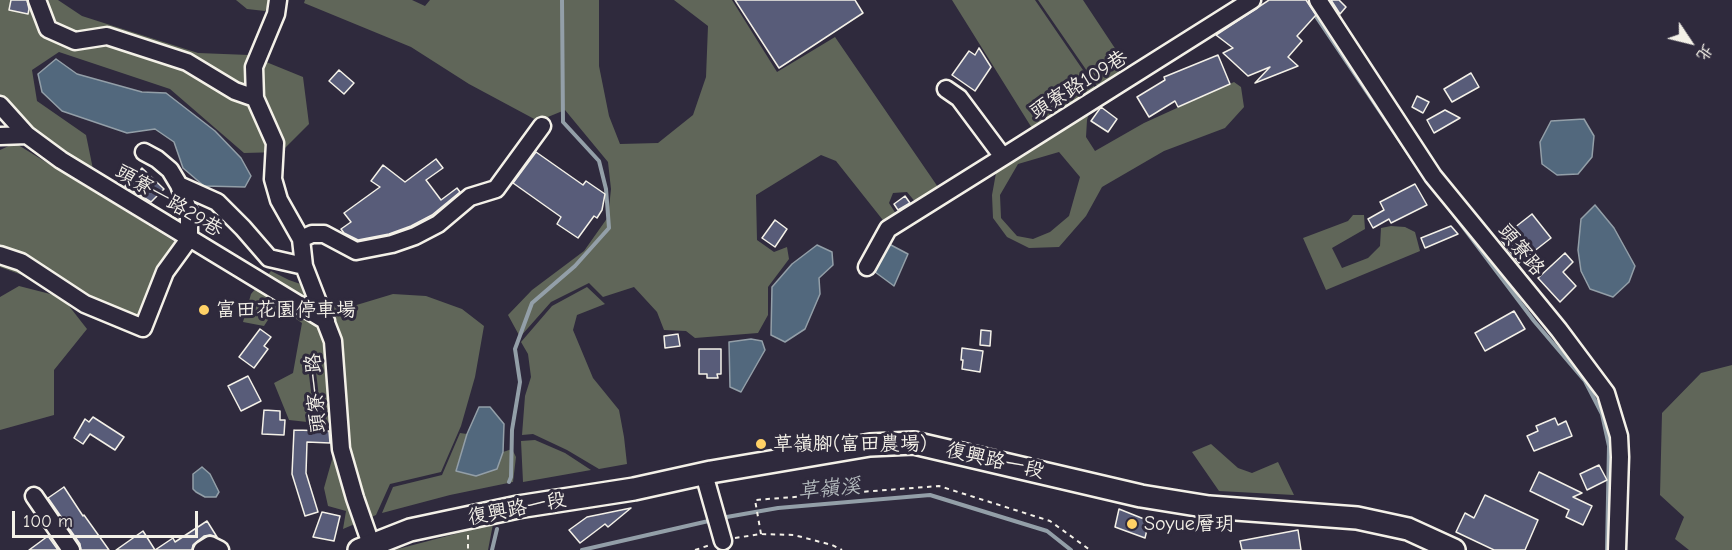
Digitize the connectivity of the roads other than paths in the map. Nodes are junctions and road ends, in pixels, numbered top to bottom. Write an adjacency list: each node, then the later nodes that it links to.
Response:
1 (37, 0): 6 (street)
2 (278, 0): 6 (street, 頭寮一路)
3 (1252, 0): 12 (street, 頭寮路109巷)
4 (1318, 0): 28 (street, 頭寮路)
5 (946, 89): 12 (street)
6 (255, 98): 15 (street, 頭寮一路)
7 (0, 105): 9 (street, 頭寮一路29巷)
8 (542, 126): 15 (street)
9 (27, 135): 10 (street); 14 (street, 頭寮一路29巷)
10 (0, 136)
11 (144, 152): 13 (street)
12 (1004, 157): 18 (street, 頭寮路109巷)
13 (179, 185): 14 (street); 17 (street)
14 (189, 238): 16 (street); 19 (street, 頭寮一路29巷)
15 (301, 239): 17 (street, 頭寮一路)
16 (0, 255)
17 (304, 266): 19 (street, 頭寮一路)
18 (867, 267)
19 (326, 321): 23 (street, 頭寮一路)
20 (704, 474): 22 (street); 23 (main road, 復興路一段); 27 (main road, 復興路一段)
21 (34, 496): 24 (street)
22 (723, 541)
23 (365, 547)
24 (71, 550)
25 (202, 550): 26 (street)
26 (220, 550)
27 (1454, 550)
28 (1617, 550)

